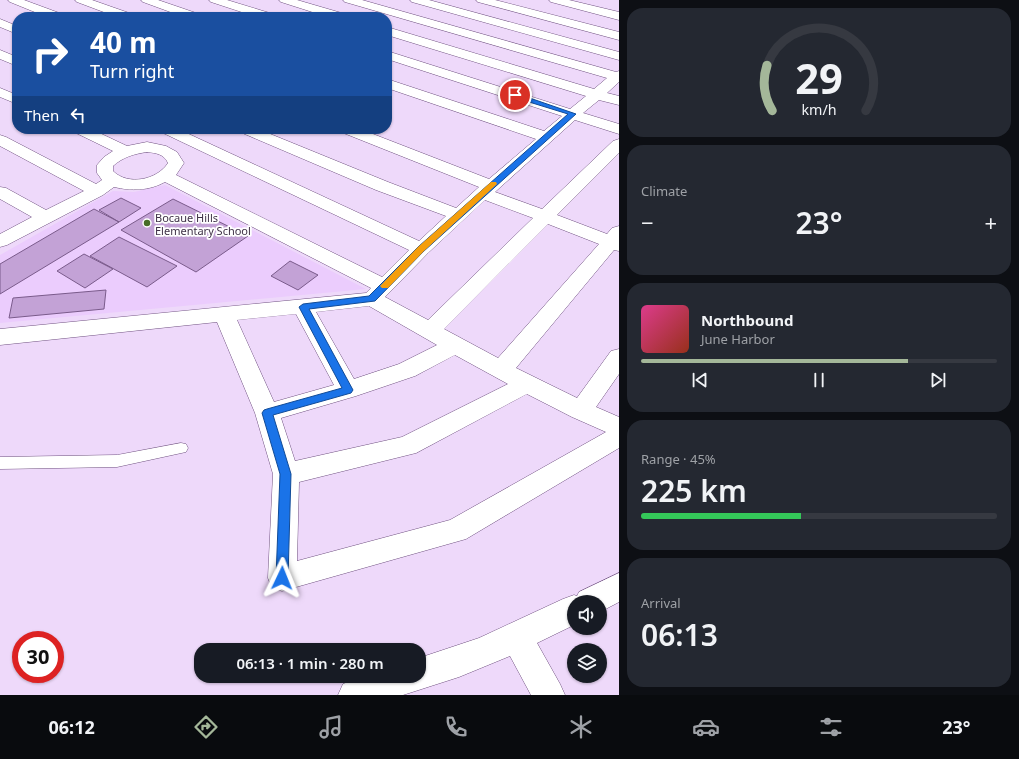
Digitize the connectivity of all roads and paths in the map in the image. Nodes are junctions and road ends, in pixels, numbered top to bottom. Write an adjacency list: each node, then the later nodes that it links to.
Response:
1 (14, 0): 15 (street)
2 (81, 0): 16 (street)
3 (177, 0): 12 (street)
4 (215, 0): 18 (street)
5 (285, 0): 19 (street)
6 (349, 0): 20 (street)
7 (416, 0): 11 (street)
8 (482, 0): 28 (street)
9 (555, 0): 13 (street)
10 (604, 0): 13 (street)
11 (437, 2): 23 (street); 30 (street)
12 (163, 5): 14 (street); 17 (street)
13 (591, 9): 22 (street)
14 (142, 11)
15 (45, 12)
16 (114, 12)
17 (182, 12)
18 (253, 12)
19 (325, 12)
20 (389, 12)
21 (392, 13): 23 (street)
22 (619, 16)
23 (409, 18): 26 (street); 35 (street)
24 (0, 23): 25 (street)
25 (12, 28)
26 (392, 28)
27 (392, 33): 38 (street)
28 (619, 36)
29 (0, 54): 32 (street)
30 (619, 56)
31 (392, 57): 41 (street)
32 (12, 60)
33 (12, 64): 34 (street)
34 (0, 70)
35 (618, 76): 38 (street)
36 (392, 85): 48 (street)
37 (0, 92): 39 (street)
38 (596, 94): 40 (street); 41 (street)
39 (12, 98)
40 (619, 101)
41 (572, 114): 42 (street); 48 (street)
42 (619, 128)
43 (89, 134): 52 (street)
44 (177, 134): 49 (street)
45 (198, 134): 49 (street)
46 (257, 134): 59 (street)
47 (358, 134): 56 (street)
48 (546, 137): 56 (street)
49 (188, 139): 53 (street); 64 (street)
50 (0, 140): 57 (street)
51 (619, 144): 61 (street)
52 (125, 151): 53 (street); 55 (street)
53 (166, 151): 54 (street)
54 (166, 176): 55 (street); 65 (street)
55 (113, 180): 57 (street)
56 (487, 190): 59 (street); 61 (street)
57 (97, 191): 60 (street)
58 (0, 192): 60 (street)
59 (460, 215): 64 (street)
60 (45, 217): 63 (street)
61 (546, 217): 62 (street); 68 (street)
62 (616, 240): 72 (street)
63 (0, 241)
64 (421, 249): 65 (street)
65 (378, 293): 66 (street); 68 (street)
66 (303, 307): 67 (street); 74 (street)
67 (224, 314): 69 (street); 76 (street)
68 (430, 330): 70 (street)
69 (0, 337)
70 (455, 345): 72 (street); 74 (street)
71 (619, 357): 75 (street)
72 (501, 370): 73 (street)
73 (527, 384): 75 (street); 81 (street)
74 (348, 390): 76 (street)
75 (580, 410): 77 (street)
76 (267, 413): 81 (street)
77 (619, 427)
78 (619, 436): 81 (street)
79 (181, 448): 80 (lane)
80 (0, 463)
81 (286, 474)
82 (619, 587): 83 (street)
83 (603, 595)
84 (567, 612): 85 (street)
85 (517, 637): 86 (street); 89 (street)
86 (426, 674)
87 (401, 683): 88 (street)
88 (354, 695)
89 (549, 695)

